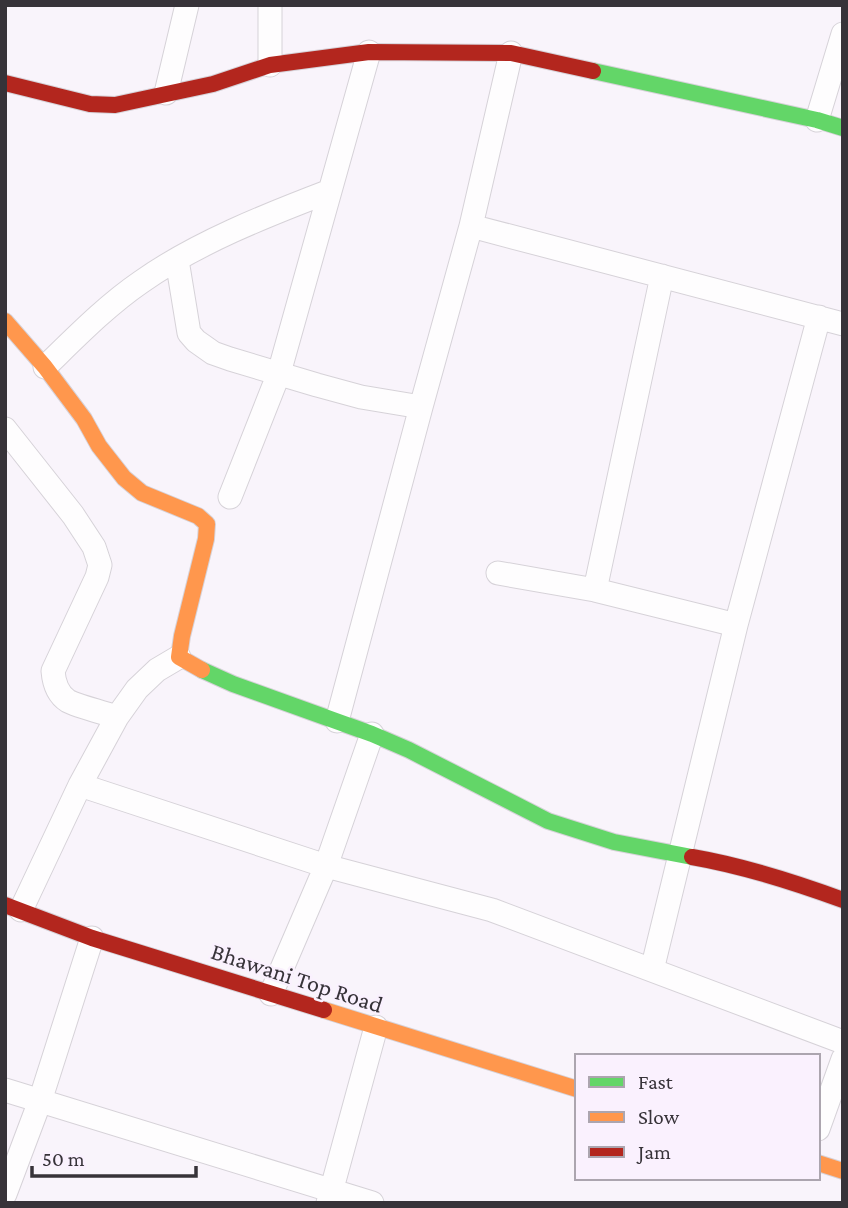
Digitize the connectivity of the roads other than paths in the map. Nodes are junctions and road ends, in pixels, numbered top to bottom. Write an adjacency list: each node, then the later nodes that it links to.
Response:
1 (187, 5): 8 (street)
2 (270, 5): 6 (street)
3 (843, 34): 9 (street)
4 (369, 52): 5 (street); 6 (street); 11 (street)
5 (511, 53): 9 (street); 12 (street)
6 (270, 65): 8 (street)
7 (5, 83): 8 (street)
8 (166, 93)
9 (817, 120): 10 (street)
10 (843, 128)
11 (330, 191): 13 (street); 19 (street)
12 (471, 226): 14 (street); 20 (street)
13 (177, 260): 18 (street); 19 (street)
14 (662, 276): 15 (street); 24 (street)
15 (819, 317): 17 (street); 25 (street)
16 (5, 321): 18 (street)
17 (843, 324)
18 (45, 367): 26 (street)
19 (279, 373): 20 (street); 22 (street)
20 (421, 407): 28 (street)
21 (5, 429): 27 (street)
22 (230, 497)
23 (498, 573): 24 (street)
24 (595, 590): 25 (street)
25 (736, 625): 31 (street)
26 (179, 657): 27 (street); 28 (street)
27 (117, 717): 30 (street)
28 (337, 721): 29 (street)
29 (372, 734): 31 (street); 32 (street)
30 (80, 785): 32 (street); 34 (street)
31 (681, 854): 33 (street); 36 (street)
32 (326, 866): 36 (street); 37 (street)
33 (843, 900)
34 (13, 908): 35 (street, Bhawani Top Road)
35 (92, 938): 37 (street, Bhawani Top Road); 43 (street)
36 (652, 970): 39 (street)
37 (271, 994): 38 (street, Bhawani Top Road)
38 (376, 1027): 41 (street, Bhawani Top Road); 48 (street)
39 (843, 1042)
40 (843, 1059): 44 (street)
41 (575, 1088)
42 (5, 1090): 43 (street)
43 (40, 1101): 47 (street); 48 (street)
44 (820, 1123)
45 (820, 1164): 46 (street)
46 (843, 1171)
47 (5, 1194)
48 (330, 1196): 49 (street)
49 (372, 1203)

